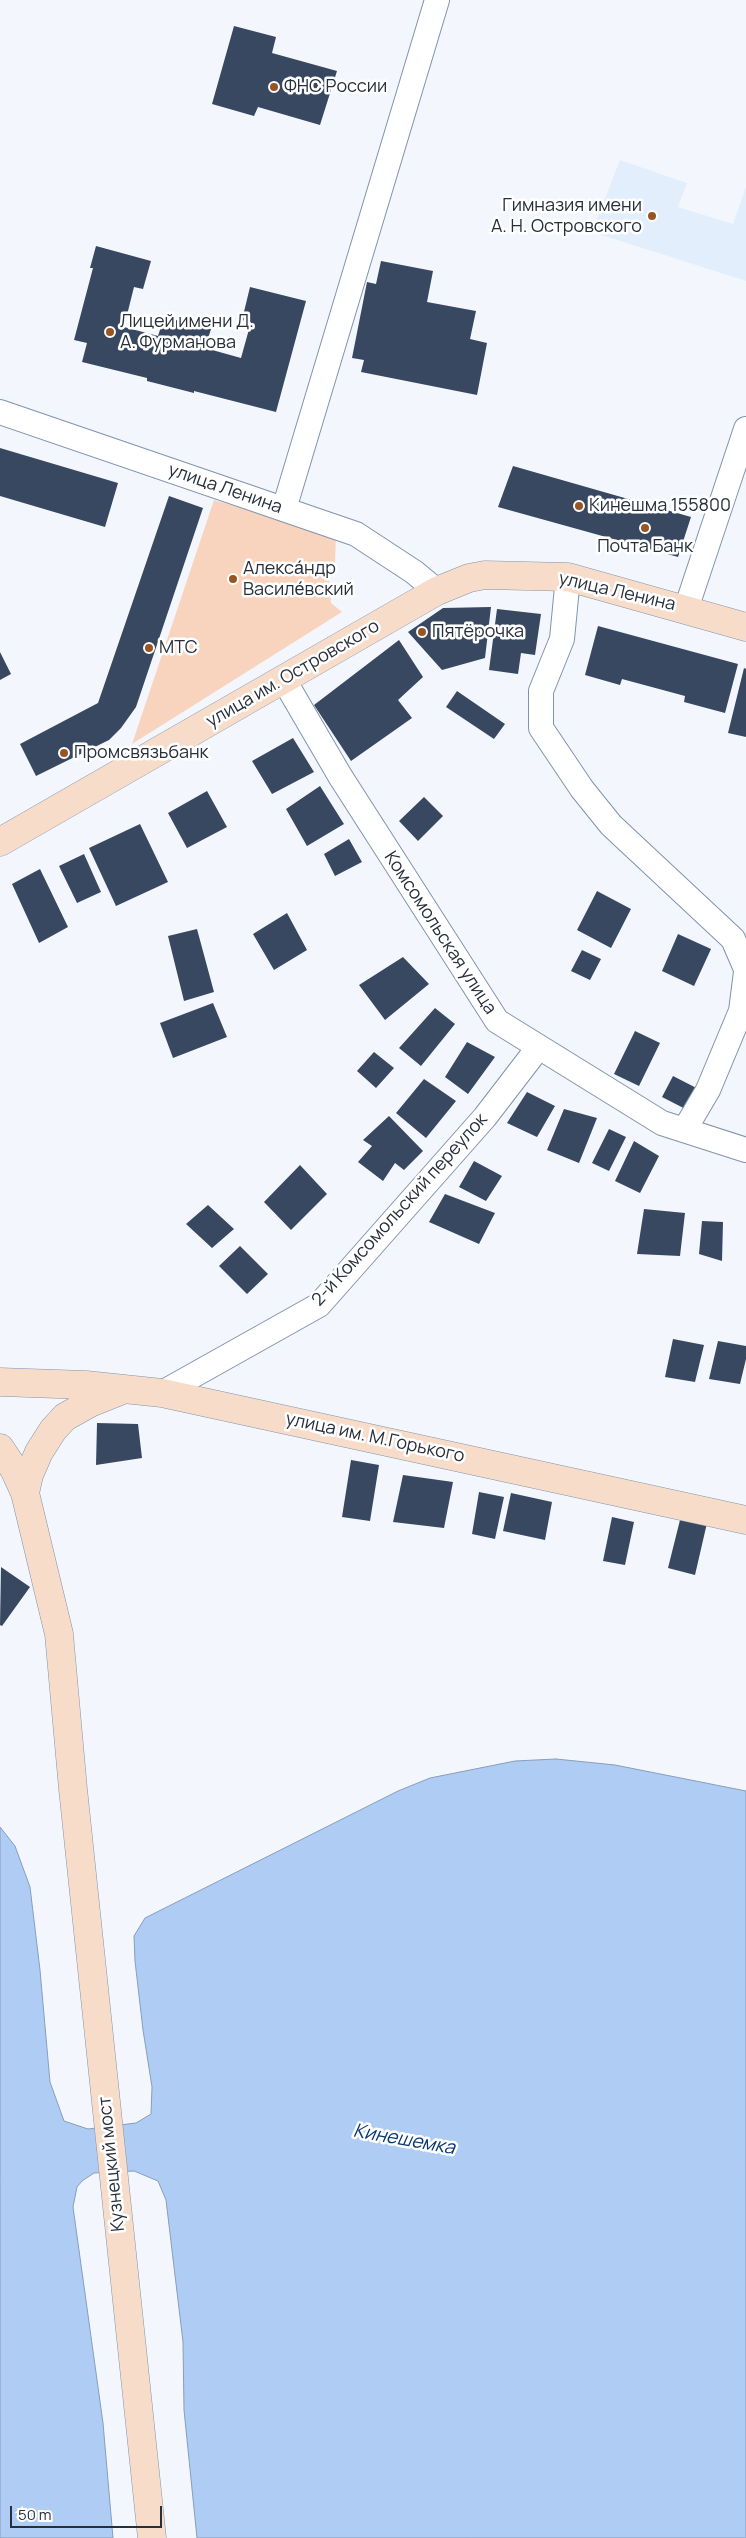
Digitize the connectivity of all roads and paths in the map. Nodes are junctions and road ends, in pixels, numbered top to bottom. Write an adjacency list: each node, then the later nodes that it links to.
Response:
1 (437, 0): 4 (street)
2 (0, 412): 4 (street, улица Ленина)
3 (746, 428): 8 (street)
4 (284, 509): 7 (street, улица Ленина)
5 (485, 575): 6 (street, улица Ленина); 7 (street, улица им. Островского)
6 (568, 577): 8 (street, улица Ленина); 12 (street)
7 (437, 591): 10 (street, улица им. Островского)
8 (686, 608): 9 (street, улица Ленина)
9 (746, 627)
10 (284, 680): 11 (street, улица им. Островского); 13 (street, Комсомольская улица)
11 (0, 842)
12 (746, 970): 14 (street)
13 (538, 1048): 14 (street, Комсомольская улица); 18 (street, 2-й Комсомольский переулок)
14 (685, 1129): 15 (street, Комсомольская улица)
15 (746, 1150)
16 (0, 1382): 17 (street, улица им. М.Горького)
17 (128, 1388): 18 (street, улица им. М.Горького); 20 (street)
18 (162, 1393): 21 (street, улица им. М.Горького)
19 (3, 1458): 20 (street, Кузнецкий мост)
20 (25, 1493): 22 (street, Кузнецкий мост)
21 (746, 1520)
22 (152, 2538)

